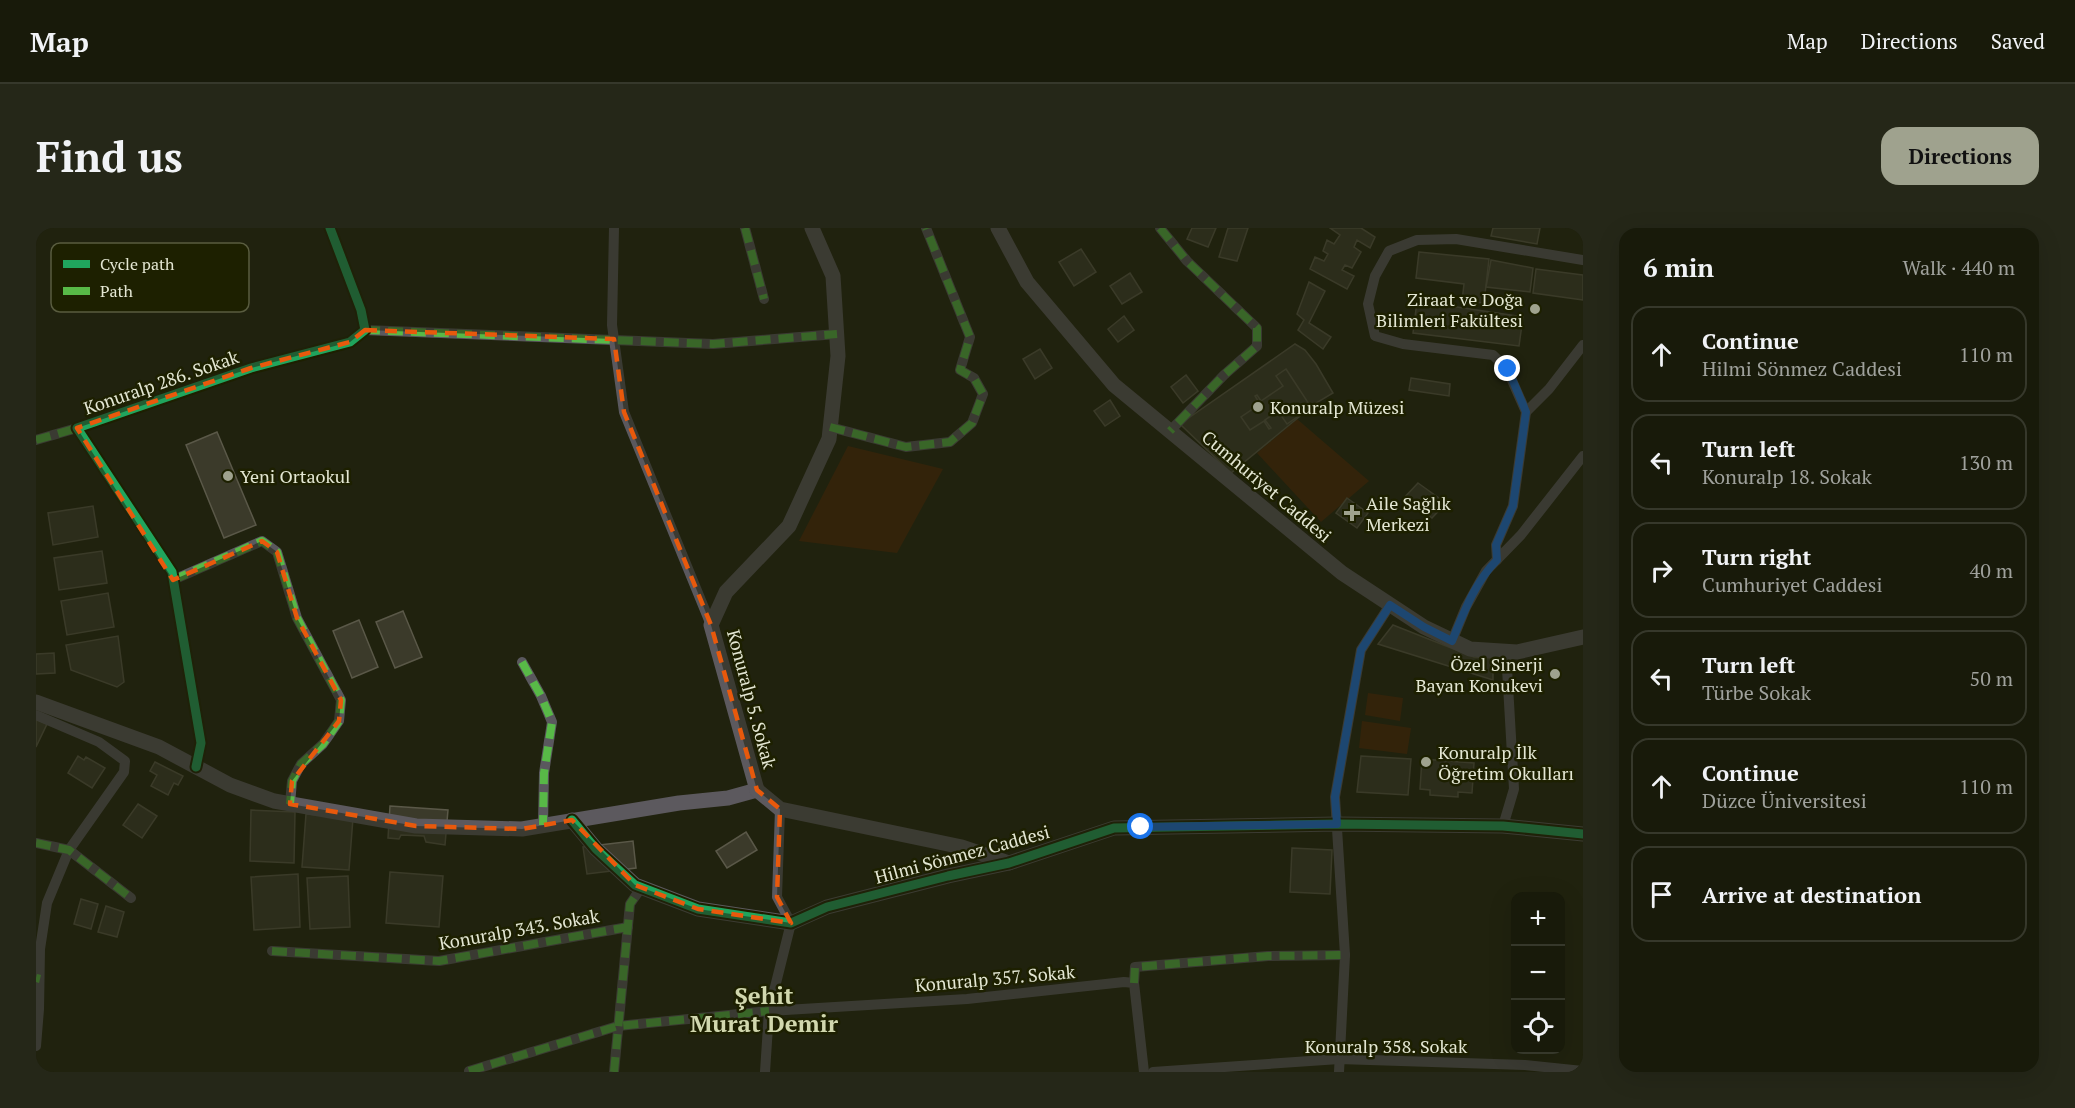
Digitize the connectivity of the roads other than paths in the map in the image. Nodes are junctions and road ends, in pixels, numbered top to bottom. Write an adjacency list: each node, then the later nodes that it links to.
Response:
1 (330, 228): 10 (street)
2 (614, 228): 12 (street)
3 (745, 228): 9 (street)
4 (812, 228): 11 (street, Konuralp 5. Sokak)
5 (926, 228): 15 (street)
6 (998, 228): 17 (street, Cumhuriyet Caddesi)
7 (1160, 228): 17 (street)
8 (1583, 260): 14 (street)
9 (764, 299)
10 (365, 330): 12 (street); 16 (street, Konuralp 286. Sokak)
11 (837, 334): 12 (street); 15 (street, Konuralp 5. Sokak)
12 (614, 339): 23 (street)
13 (1583, 345): 14 (street)
14 (1526, 412): 20 (street)
15 (830, 427): 23 (street, Konuralp 5. Sokak)
16 (77, 428): 18 (street); 21 (street, Konuralp 286. Sokak)
17 (1170, 431): 22 (street, Cumhuriyet Caddesi)
18 (36, 440)
19 (1583, 456): 20 (street)
20 (1497, 560): 25 (street)
21 (173, 580): 30 (street, Konuralp 286. Sokak); 32 (street)
22 (1390, 605): 25 (street, Cumhuriyet Caddesi); 35 (street)
23 (711, 625): 31 (street, Konuralp 5. Sokak)
24 (1583, 637): 26 (street, Cumhuriyet Caddesi)
25 (1452, 641): 26 (street, Cumhuriyet Caddesi)
26 (1506, 651): 37 (street)
27 (522, 662): 36 (street)
28 (36, 702): 30 (street)
29 (36, 715): 40 (street)
30 (196, 766): 32 (street)
31 (757, 790): 33 (street, Hilmi Sönmez Caddesi); 34 (street)
32 (290, 804): 36 (street)
33 (780, 809): 41 (street, Hilmi Sönmez Caddesi); 44 (street)
34 (572, 820): 36 (street); 42 (street)
35 (1337, 824): 37 (street, Hilmi Sönmez Caddesi); 41 (street, Hilmi Sönmez Caddesi); 47 (street)
36 (543, 825)
37 (1503, 826): 38 (street, Hilmi Sönmez Caddesi)
38 (1583, 834)
39 (36, 843): 40 (street)
40 (69, 850): 43 (street); 48 (street)
41 (1009, 863): 44 (street, Hilmi Sönmez Caddesi)
42 (641, 888): 44 (street); 45 (street)
43 (132, 898)
44 (791, 923): 50 (street)
45 (628, 927): 46 (street, Konuralp 343. Sokak); 51 (street)
46 (272, 951)
47 (1345, 954): 49 (street); 53 (street)
48 (38, 979): 52 (street)
49 (1134, 983): 50 (street, Konuralp 357. Sokak); 61 (street)
50 (769, 1011): 51 (street, Konuralp 357. Sokak); 60 (street)
51 (618, 1026): 57 (street, Konuralp 357. Sokak); 59 (street)
52 (36, 1046)
53 (1339, 1059): 54 (street, Konuralp 358. Sokak); 56 (street, Konuralp 358. Sokak); 63 (street)
54 (1449, 1067): 55 (street, Konuralp 358. Sokak)
55 (1525, 1069): 58 (street, Konuralp 358. Sokak)
56 (1208, 1070): 62 (street, Konuralp 358. Sokak)
57 (469, 1071)
58 (1583, 1071)
59 (614, 1072)
60 (765, 1072)
61 (1144, 1072)
62 (1153, 1072)
63 (1339, 1072)

